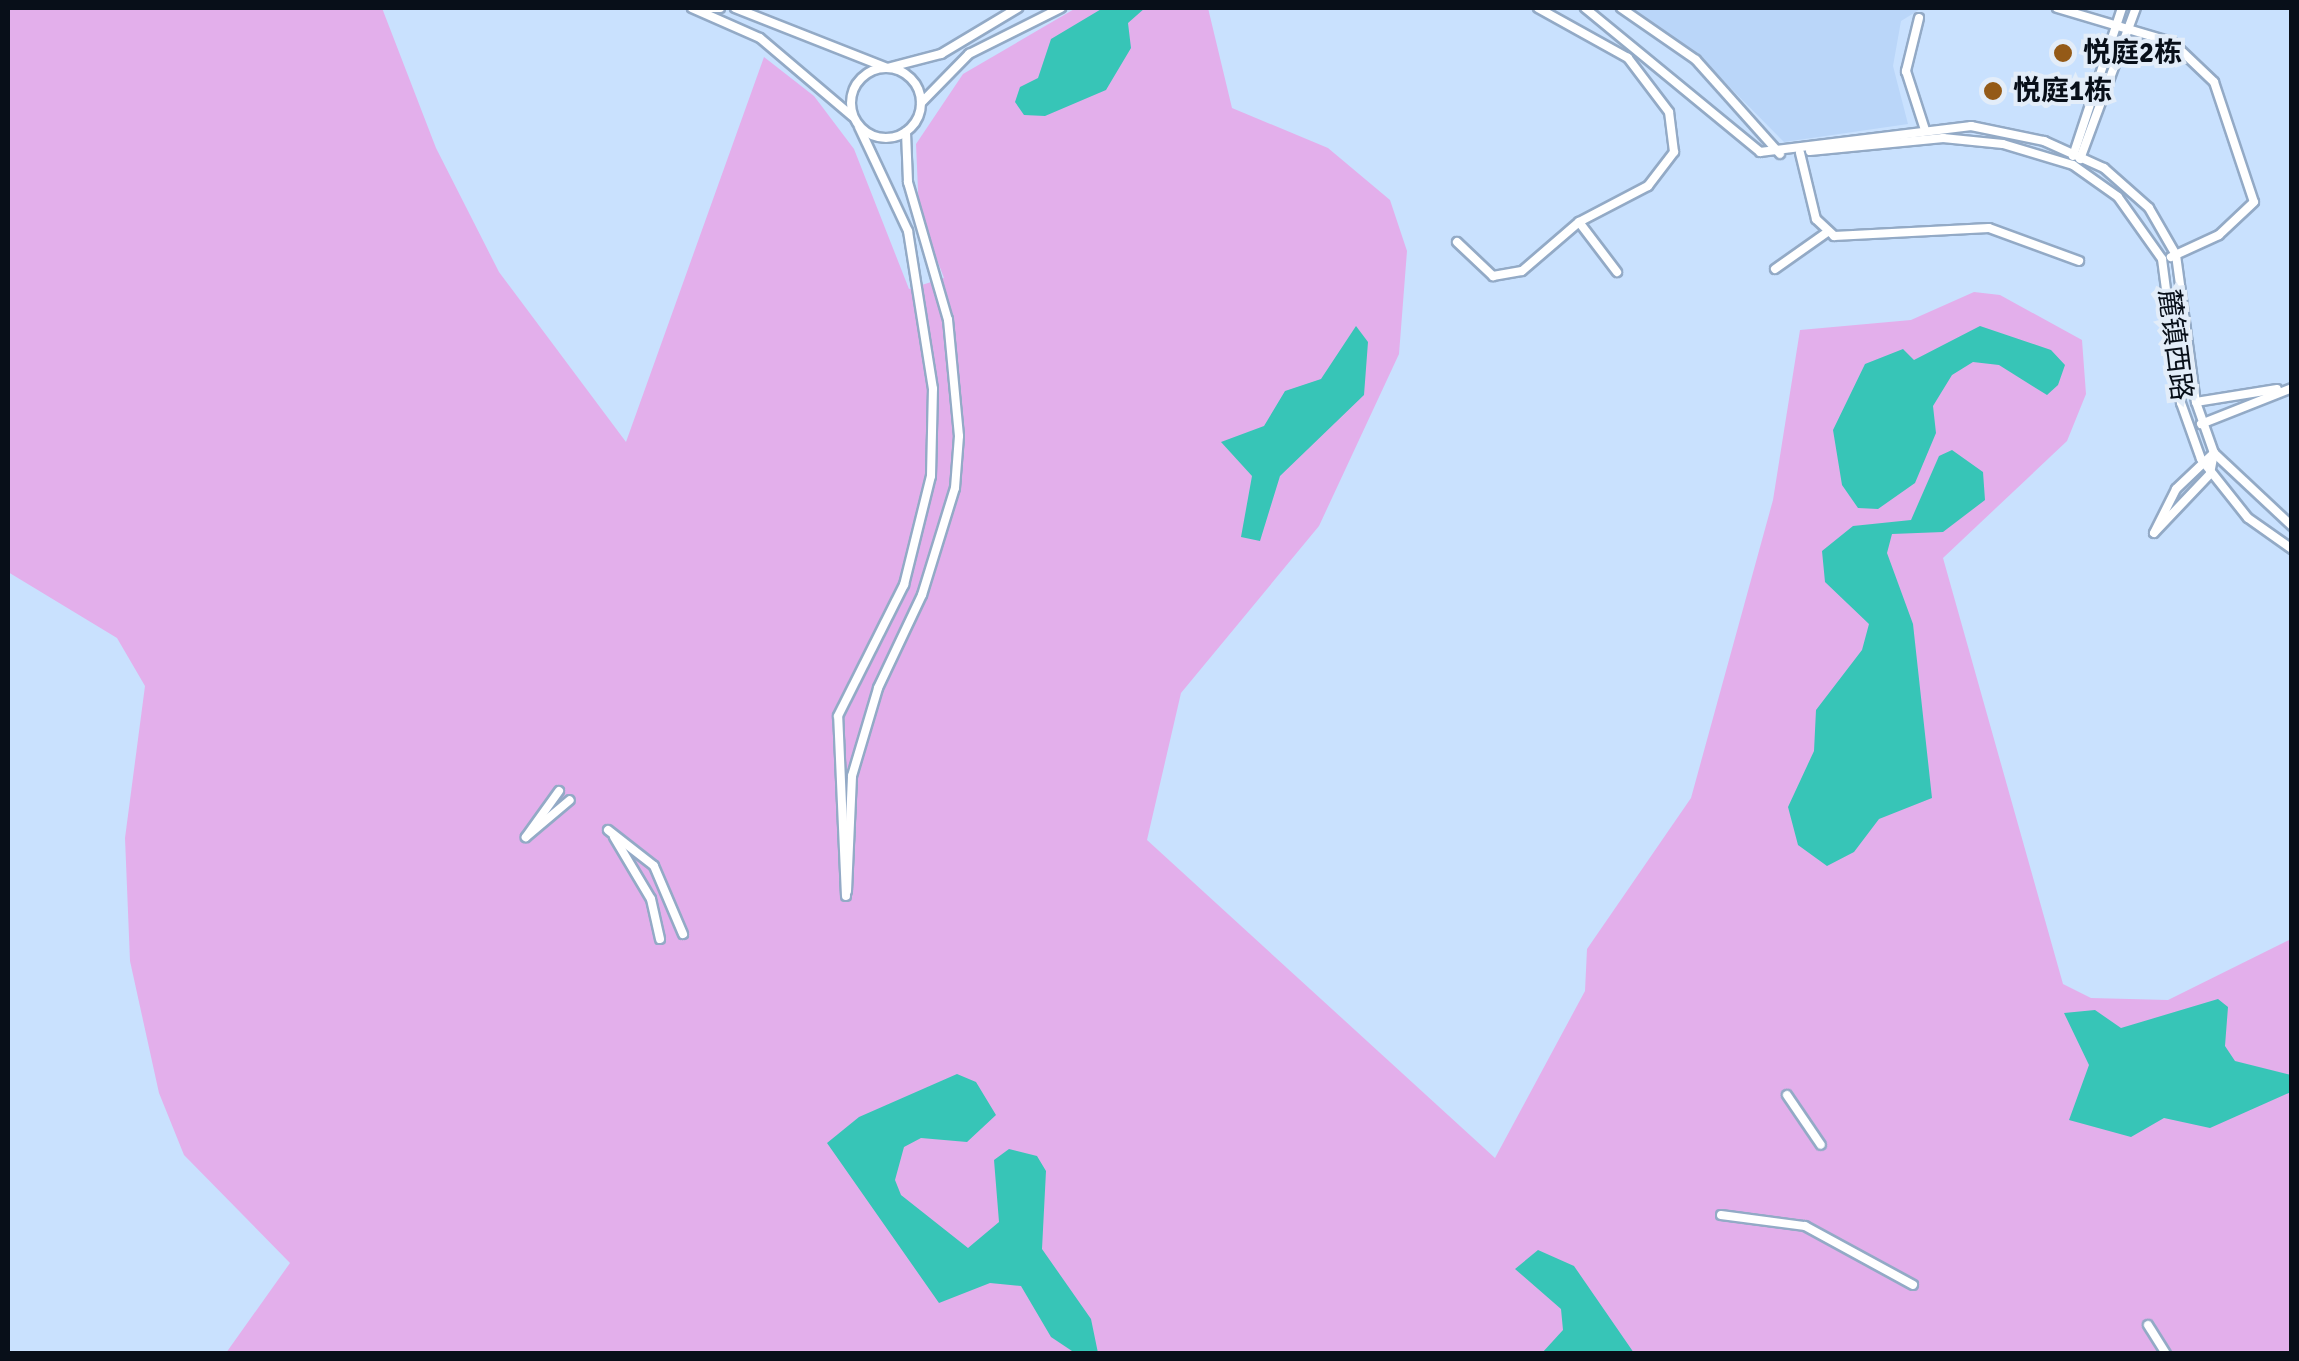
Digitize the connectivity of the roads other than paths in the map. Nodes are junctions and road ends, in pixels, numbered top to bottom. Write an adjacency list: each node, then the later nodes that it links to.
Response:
1 (692, 8): 12 (street)
2 (720, 8): 12 (street)
3 (735, 8): 18 (street)
4 (1018, 8): 16 (street)
5 (1061, 8): 17 (street)
6 (1538, 8): 30 (street)
7 (1585, 8): 27 (street)
8 (1621, 8): 27 (street)
9 (2057, 8): 14 (street)
10 (2122, 8): 14 (street)
11 (2136, 8): 15 (street)
12 (705, 10): 20 (street)
13 (1919, 18): 21 (street)
14 (2116, 21): 15 (street); 26 (street)
15 (2130, 25): 28 (street); 35 (street)
16 (963, 42): 17 (street); 18 (street)
17 (969, 54): 19 (street)
18 (887, 68): 19 (street); 20 (street)
19 (921, 103): 23 (street)
20 (853, 117): 22 (street)
21 (1923, 126): 24 (street); 25 (street); 26 (street)
22 (859, 127): 23 (street); 32 (street)
23 (906, 132): 31 (street)
24 (1928, 139): 25 (street, 麓镇西路); 29 (street, 麓镇西路)
25 (1806, 152): 27 (street); 33 (street)
26 (2073, 152): 28 (street); 29 (street)
27 (1780, 154)
28 (2084, 156): 29 (street); 35 (street)
29 (2073, 166): 36 (street, 麓镇西路)
30 (1579, 222): 34 (street); 39 (street)
31 (919, 228): 32 (street); 32 (street)
32 (908, 231)
33 (1826, 233): 37 (street); 38 (street)
34 (1457, 242)
35 (2176, 255): 36 (street); 41 (street)
36 (2162, 259): 44 (street, 麓镇西路)
37 (2080, 262)
38 (1774, 269)
39 (1616, 272)
40 (2292, 388): 41 (street); 42 (street)
41 (2196, 402): 42 (street)
42 (2201, 424): 43 (street)
43 (2214, 452): 44 (street); 45 (street); 46 (street)
44 (2201, 459): 45 (street, 麓镇西路); 45 (street)
45 (2210, 474): 47 (street, 麓镇西路)
46 (2292, 526)
47 (2292, 550)
48 (559, 791): 49 (street)
49 (570, 800)
50 (682, 934): 51 (street)
51 (660, 939)
52 (1787, 1095): 53 (street)
53 (1821, 1144)
54 (1721, 1215): 55 (street)
55 (1913, 1285)
56 (2148, 1325): 57 (street)
57 (2166, 1354)

